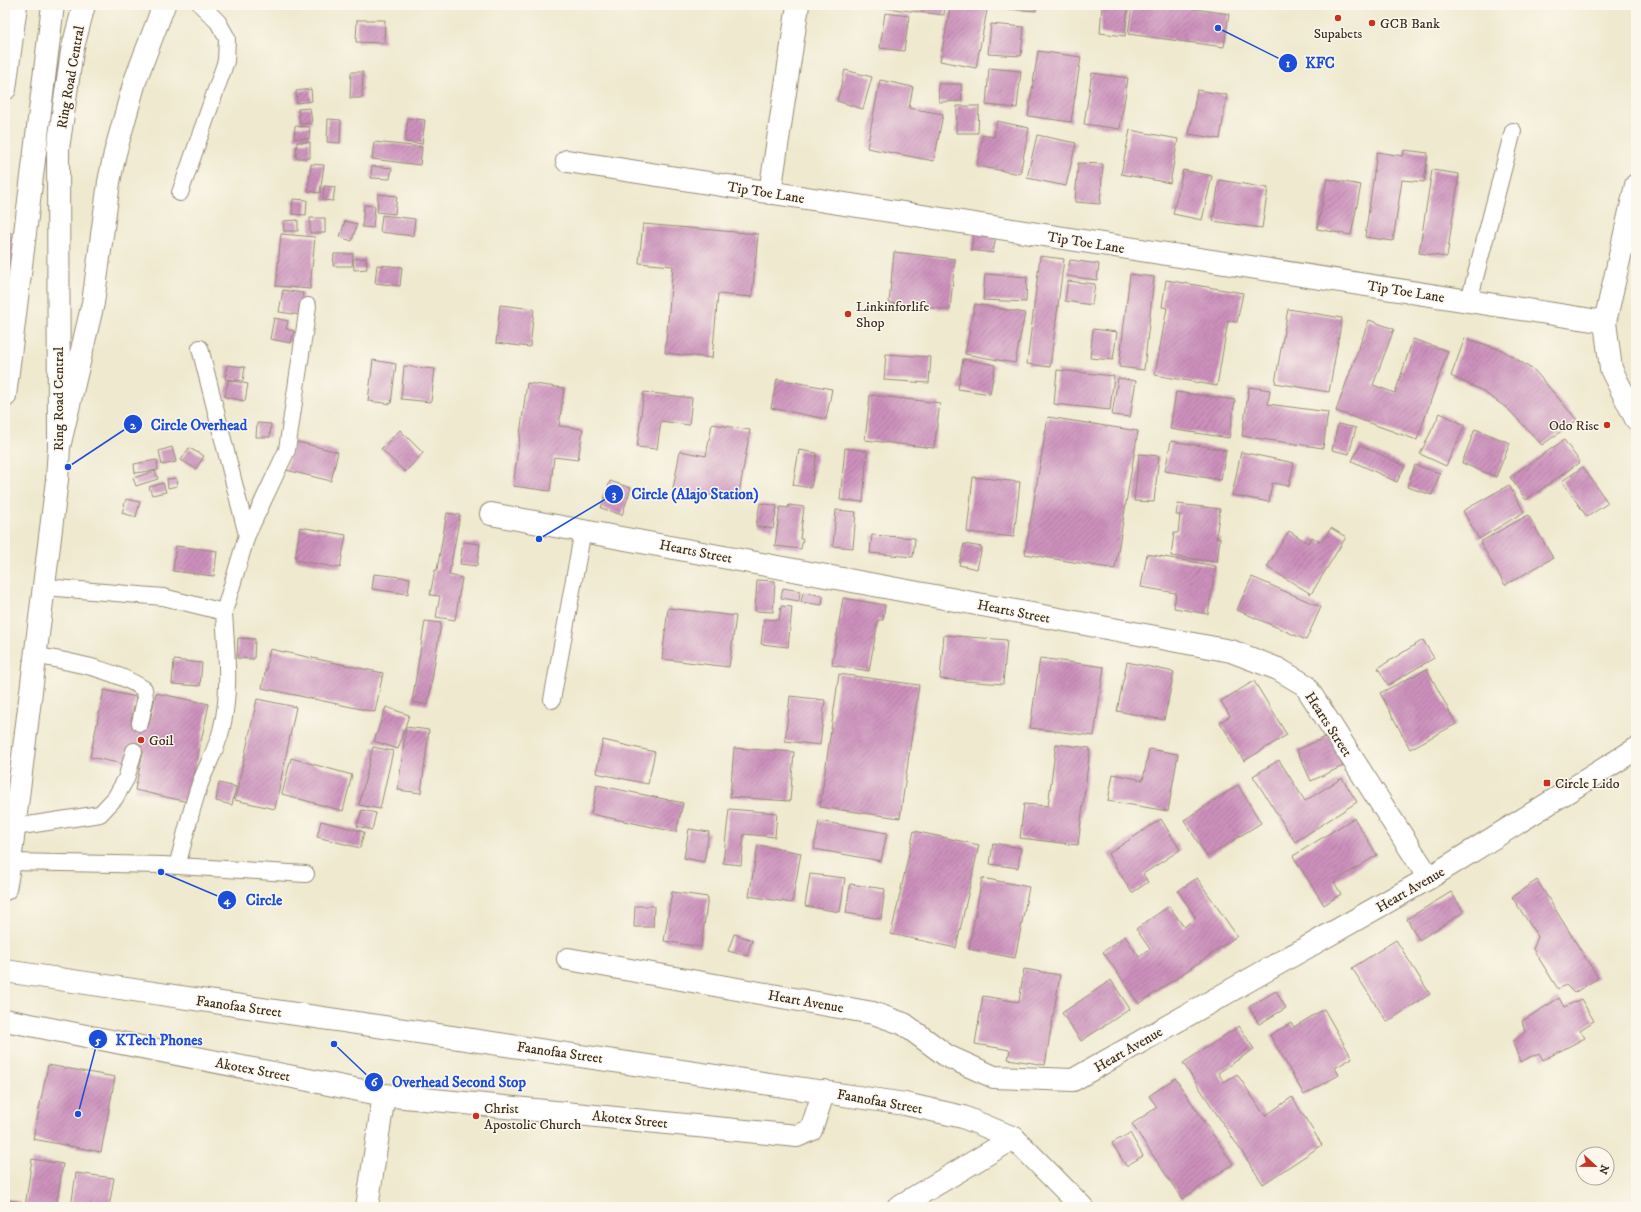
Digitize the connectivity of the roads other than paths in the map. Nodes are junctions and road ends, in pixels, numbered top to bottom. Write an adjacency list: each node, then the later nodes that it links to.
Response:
1 (16, 5): 7 (main road)
2 (53, 5): 17 (main road)
3 (84, 5): 19 (main road, Ring Road Central)
4 (164, 5): 19 (main road)
5 (201, 5): 11 (lane)
6 (798, 5): 12 (main road)
7 (5, 89)
8 (1513, 131): 13 (lane)
9 (567, 161): 12 (main road, Tip Toe Lane)
10 (1636, 185): 15 (main road)
11 (180, 193)
12 (770, 193): 13 (main road, Tip Toe Lane)
13 (1469, 301): 15 (main road, Tip Toe Lane)
14 (308, 306): 22 (lane)
15 (1605, 322): 18 (main road)
16 (200, 348): 22 (lane)
17 (5, 396)
18 (1636, 419)
19 (59, 447): 23 (main road, Ring Road Central)
20 (491, 514): 21 (main road, Hearts Street)
21 (583, 530): 26 (lane); 34 (main road, Hearts Street)
22 (247, 535): 24 (lane)
23 (44, 587): 24 (lane); 25 (main road, Ring Road Central)
24 (224, 612): 32 (lane)
25 (35, 655): 27 (lane); 30 (main road, Ring Road Central)
26 (552, 700)
27 (140, 723)
28 (1636, 749): 34 (main road, Heart Avenue)
29 (134, 750): 30 (lane)
30 (15, 827): 31 (main road, Ring Road Central)
31 (10, 862): 32 (lane); 35 (main road, Ring Road Central)
32 (177, 866): 33 (lane)
33 (306, 874)
34 (1429, 878): 36 (main road, Heart Avenue)
35 (5, 889)
36 (568, 959)
37 (5, 971): 39 (main road, Faanofaa Street)
38 (5, 1020): 40 (main road, Akotex Street)
39 (824, 1092): 40 (main road, Akotex Street); 41 (main road, Faanofaa Street)
40 (384, 1095): 42 (main road)
41 (1014, 1138): 43 (main road); 44 (main road, Faanofaa Street)
42 (367, 1207)
43 (898, 1207)
44 (1082, 1207)

